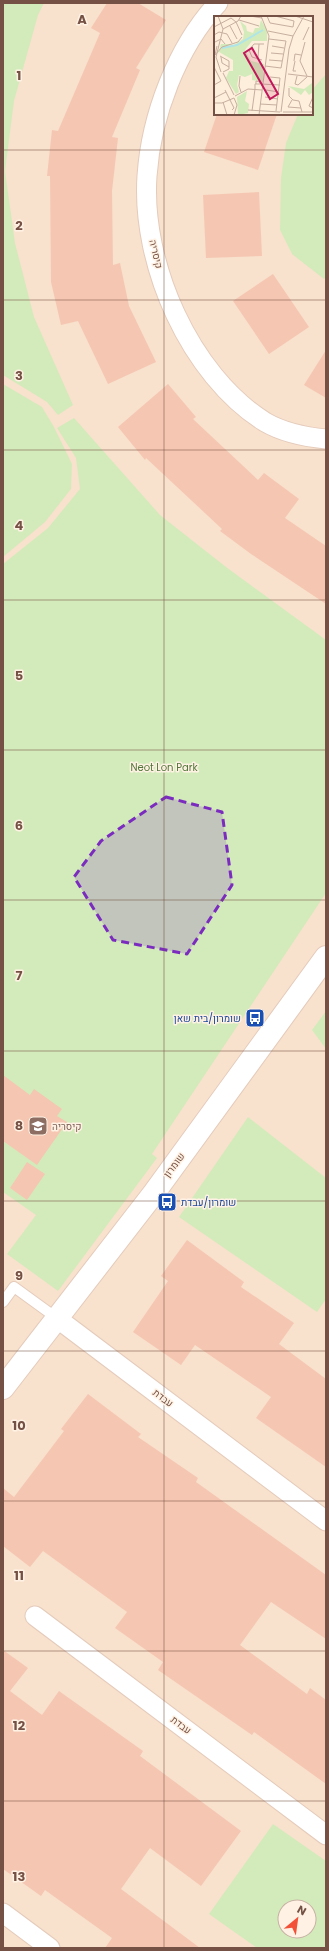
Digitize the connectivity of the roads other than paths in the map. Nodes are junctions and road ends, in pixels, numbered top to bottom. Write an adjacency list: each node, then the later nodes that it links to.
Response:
1 (218, 3): 2 (street, קיסריה)
2 (326, 439)
3 (326, 957): 5 (street, שומרון)
4 (3, 1302): 5 (lane)
5 (58, 1319): 6 (street, שומרון); 7 (street, עבדת)
6 (3, 1388)
7 (326, 1522)
8 (35, 1616): 9 (street, עבדת)
9 (326, 1834)
10 (3, 1913): 11 (street)
11 (50, 1948)

